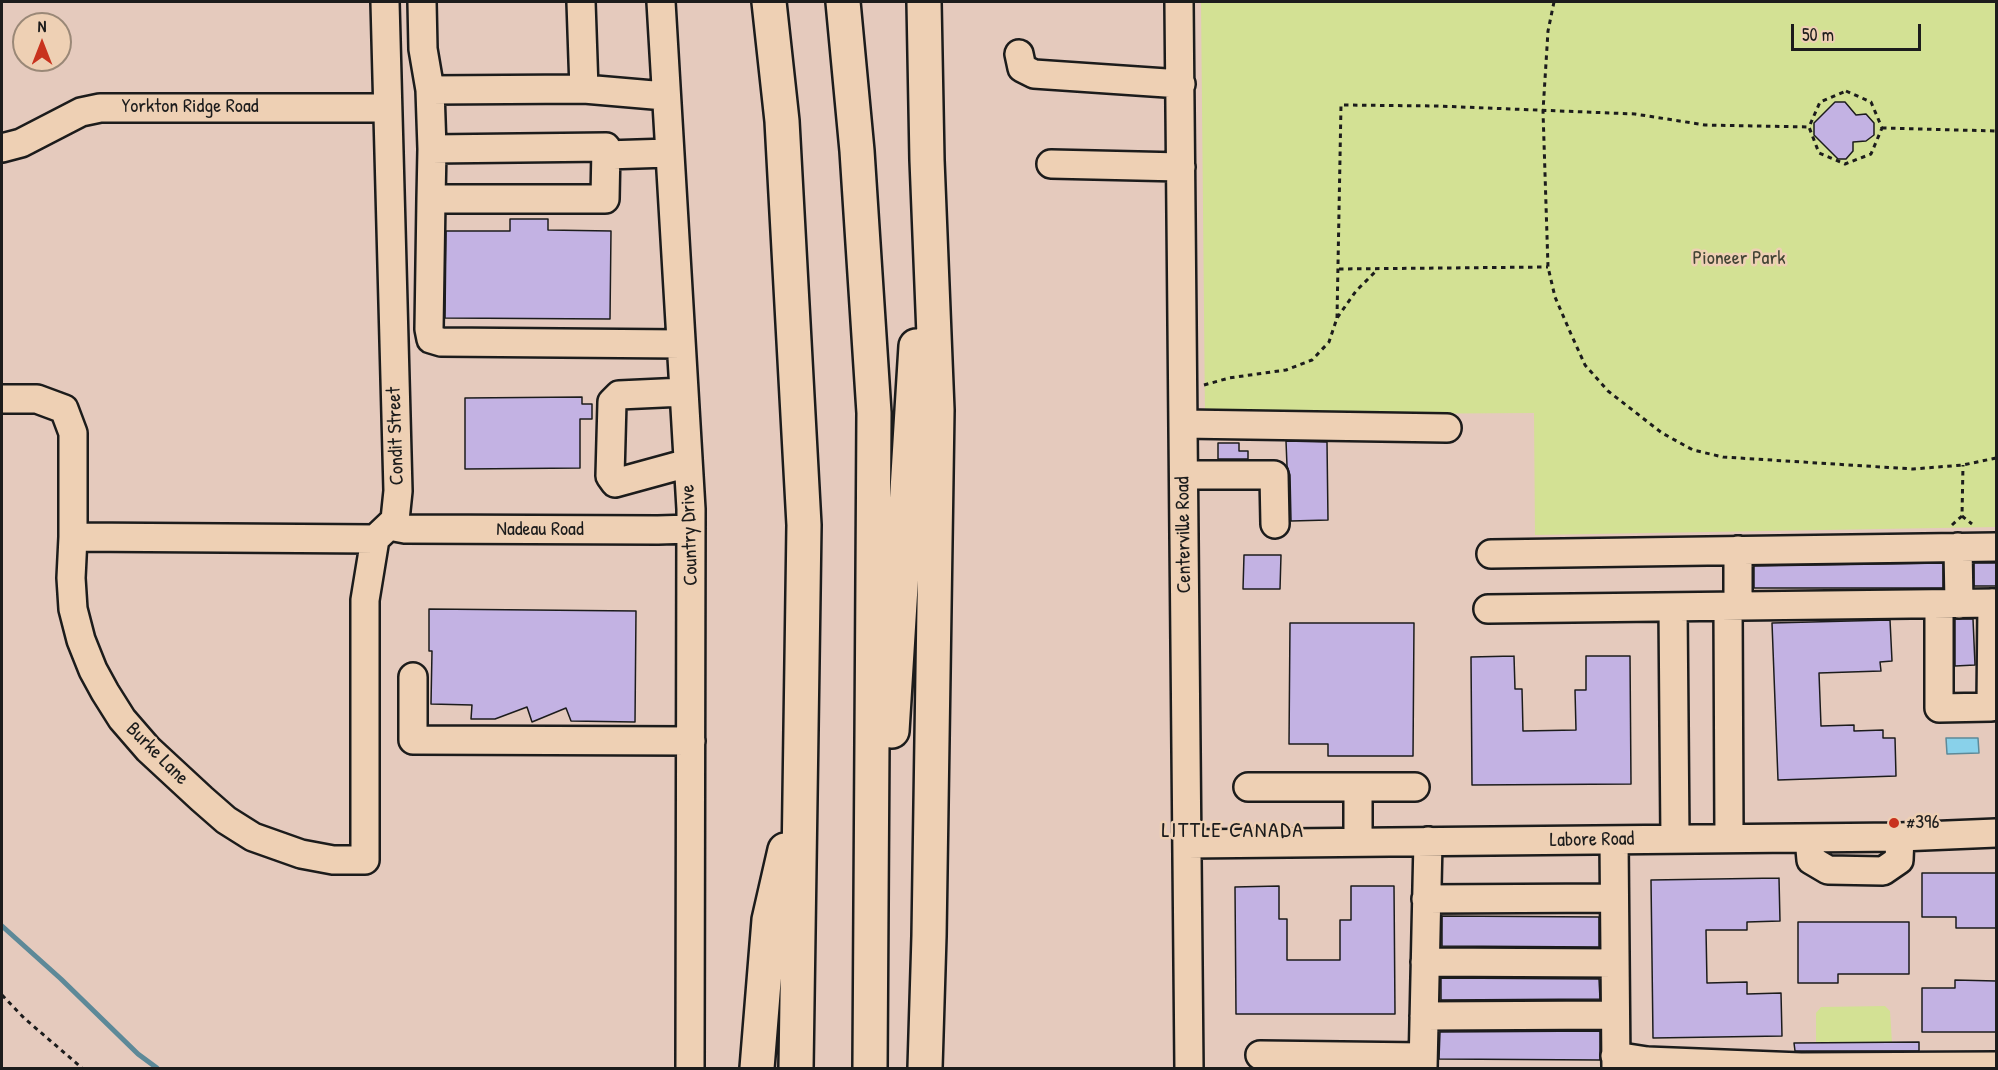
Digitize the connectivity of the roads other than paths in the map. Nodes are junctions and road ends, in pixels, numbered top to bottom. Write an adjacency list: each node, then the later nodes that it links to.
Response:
1 (385, 2): 14 (street, Condit Street)
2 (422, 2): 12 (street)
3 (581, 2): 11 (street)
4 (661, 2): 13 (street, Country Drive)
5 (769, 2): 48 (highway)
6 (843, 2): 70 (highway)
7 (924, 2): 19 (highway)
8 (1179, 2): 10 (street, Centerville Road)
9 (1019, 54): 10 (street)
10 (1181, 84): 21 (street, Centerville Road)
11 (585, 89): 12 (street); 13 (street)
12 (430, 90): 16 (street)
13 (665, 96): 17 (street, Country Drive)
14 (387, 108): 15 (street, Yorkton Ridge Road); 32 (street, Condit Street)
15 (2, 148)
16 (432, 149): 18 (street); 22 (street)
17 (669, 153): 18 (street); 23 (street, Country Drive)
18 (606, 155): 22 (street)
19 (927, 160): 70 (highway); 71 (highway)
20 (1051, 164): 21 (street)
21 (1181, 167): 26 (street, Centerville Road)
22 (431, 199): 23 (street)
23 (681, 344): 24 (street, Country Drive)
24 (684, 392): 28 (street, Country Drive); 28 (street)
25 (2, 399): 33 (street, Burke Lane)
26 (1183, 424): 27 (street); 29 (street, Centerville Road)
27 (1447, 428)
28 (688, 463): 31 (street, Country Drive)
29 (1184, 475): 30 (street); 55 (street, Centerville Road)
30 (1275, 524)
31 (691, 529): 32 (street, Nadeau Road); 44 (street, Country Drive)
32 (382, 532): 33 (street, Nadeau Road); 56 (street, Condit Street)
33 (73, 537): 56 (street, Burke Lane)
34 (1958, 547): 35 (street); 36 (street); 39 (street)
35 (1996, 547)
36 (1738, 550): 37 (street); 40 (street)
37 (1491, 554)
38 (1994, 603): 39 (street); 39 (street)
39 (1949, 604): 40 (street)
40 (1733, 606): 41 (street); 50 (street)
41 (1673, 607): 42 (street); 51 (street)
42 (1488, 609)
43 (413, 677): 44 (street)
44 (691, 741): 67 (street, Country Drive)
45 (1248, 787): 46 (street)
46 (1358, 787): 47 (street); 54 (street)
47 (1415, 787)
48 (799, 793): 68 (highway); 69 (highway)
49 (1996, 833): 50 (street, Labore Road)
50 (1729, 838): 51 (street, Labore Road)
51 (1675, 839): 52 (street, Labore Road)
52 (1614, 840): 53 (street, Labore Road); 57 (street)
53 (1428, 841): 54 (street, Labore Road); 58 (street)
54 (1358, 842): 55 (street, Labore Road)
55 (1187, 844): 72 (street, Centerville Road)
56 (365, 860)
57 (1614, 898): 58 (street); 60 (street)
58 (1426, 899): 59 (street)
59 (1425, 962): 60 (street); 61 (street)
60 (1615, 963): 62 (street)
61 (1424, 1016): 62 (street); 65 (street)
62 (1615, 1016): 64 (street)
63 (1260, 1055): 65 (street)
64 (1615, 1062): 66 (street)
65 (1423, 1063)
66 (1996, 1066)
67 (690, 1068)
68 (757, 1068)
69 (796, 1068)
70 (871, 1068)
71 (925, 1068)
72 (1189, 1068)

